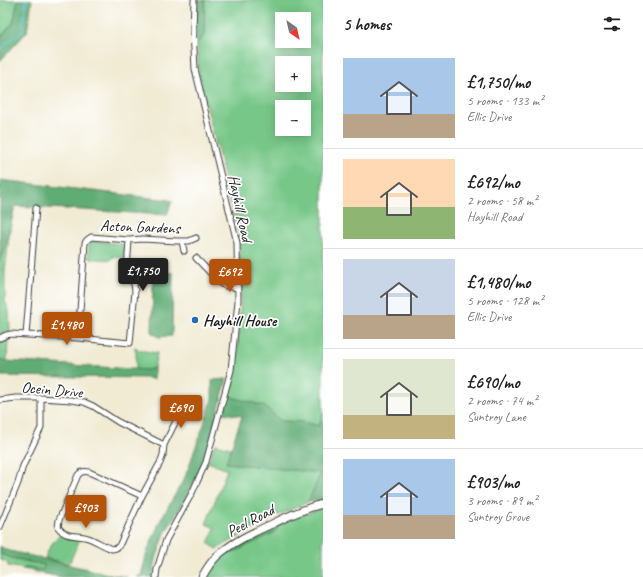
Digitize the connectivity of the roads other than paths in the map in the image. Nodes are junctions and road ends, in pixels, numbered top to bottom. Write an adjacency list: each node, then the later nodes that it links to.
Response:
1 (194, 0): 8 (street, Hayhill Road)
2 (36, 208): 9 (street)
3 (196, 238): 5 (street, Acton Gardens)
4 (129, 240): 5 (street, Acton Gardens); 11 (street, Acton Gardens); 11 (street)
5 (182, 241): 6 (street)
6 (184, 251)
7 (196, 258): 8 (street)
8 (238, 288): 21 (street, Hayhill Road)
9 (26, 335): 10 (street); 11 (street)
10 (0, 338)
11 (78, 338)
12 (42, 398): 13 (street, Ocein Drive); 17 (street, Ocein Drive); 20 (street)
13 (0, 400)
14 (184, 405): 16 (street)
15 (170, 411): 16 (street)
16 (178, 415): 17 (street)
17 (164, 445): 18 (street)
18 (142, 496): 18 (street)
19 (323, 504): 22 (street, Peel Road)
20 (0, 526)
21 (156, 577)
22 (202, 577)

